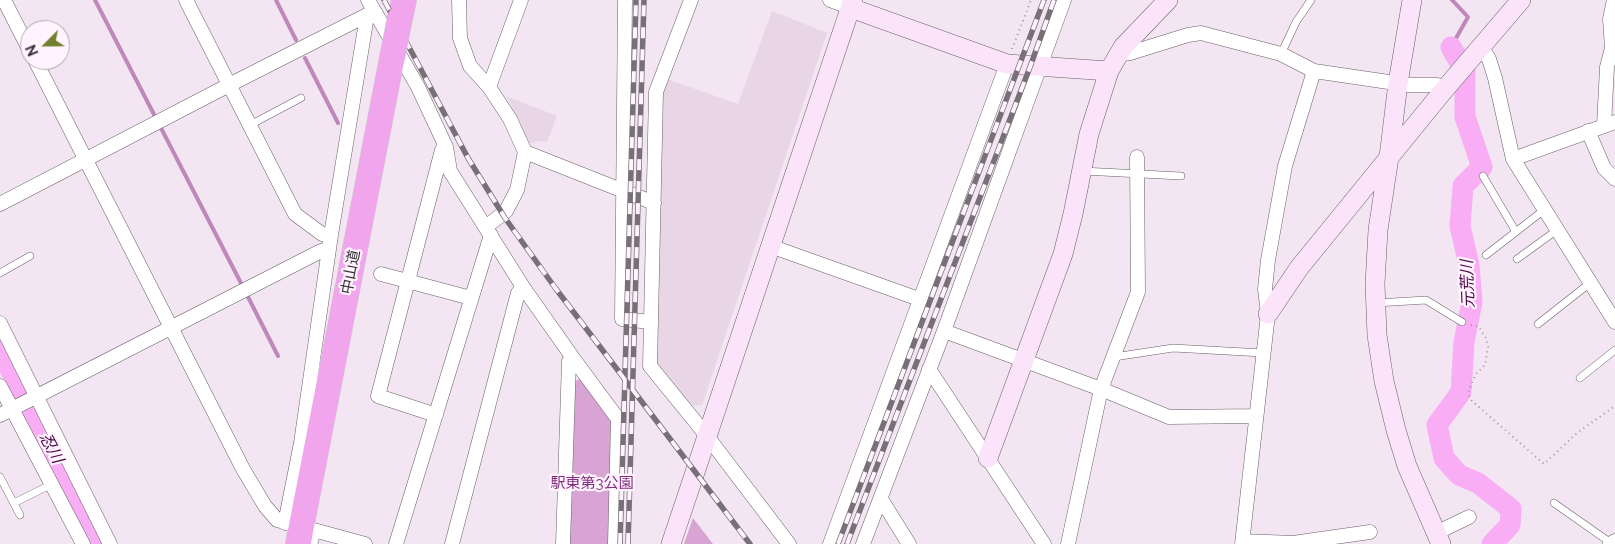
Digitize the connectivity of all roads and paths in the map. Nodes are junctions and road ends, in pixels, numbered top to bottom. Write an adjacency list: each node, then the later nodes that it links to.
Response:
1 (4, 0): 18 (street)
2 (186, 0): 29 (street)
3 (459, 0): 30 (street)
4 (521, 0): 30 (street)
5 (625, 0): 47 (street)
6 (691, 0): 48 (street)
7 (830, 0): 15 (street)
8 (1030, 0): 23 (path)
9 (1064, 0): 24 (street)
10 (1168, 0): 21 (street)
11 (1311, 0): 22 (lane)
12 (1412, 0): 28 (street)
13 (1521, 0): 19 (street)
14 (1614, 0): 20 (street)
15 (852, 4): 23 (street); 55 (street)
16 (370, 9): 29 (street); 36 (street); 54 (street)
17 (402, 9): 101 (highway, 中山道, bridge)
18 (20, 31)
19 (1482, 47): 31 (street); 40 (street)
20 (1613, 49): 33 (street)
21 (1119, 54): 22 (street); 26 (street)
22 (1281, 54): 27 (street)
23 (1007, 64): 24 (street); 66 (street)
24 (1039, 68): 26 (street); 76 (street)
25 (39, 70): 41 (street)
26 (1109, 71): 42 (street)
27 (1314, 71): 28 (street); 68 (street)
28 (1398, 83): 31 (street); 39 (street)
29 (229, 84): 34 (street); 41 (street)
30 (489, 87): 37 (street)
31 (1444, 90): 39 (street)
32 (301, 98): 34 (lane)
33 (1610, 124): 35 (street)
34 (250, 125): 54 (street)
35 (1588, 132): 40 (street); 46 (street)
36 (446, 147): 52 (street); 62 (street)
37 (525, 152): 47 (street); 52 (street)
38 (1137, 157): 43 (street)
39 (1389, 157): 67 (street); 68 (street)
40 (1513, 159): 50 (street)
41 (85, 160): 49 (street); 75 (street)
42 (1081, 171): 43 (lane); 81 (street)
43 (1137, 174): 44 (lane); 79 (street)
44 (1181, 176)
45 (1483, 176): 53 (lane)
46 (1615, 179)
47 (623, 191): 48 (street); 69 (street)
48 (654, 203): 69 (street)
49 (0, 204)
50 (1544, 210): 51 (street); 53 (lane)
51 (1557, 230): 59 (lane); 63 (street)
52 (488, 231): 64 (street); 65 (street)
53 (1516, 232): 57 (lane)
54 (331, 235): 56 (street)
55 (770, 246): 66 (street); 91 (street)
56 (329, 250): 75 (street); 101 (street)
57 (1486, 255)
58 (30, 256): 60 (lane)
59 (1517, 259)
60 (0, 273)
61 (381, 274): 62 (street)
62 (408, 282): 65 (street); 89 (street)
63 (1590, 283): 71 (street); 73 (lane)
64 (523, 287): 80 (street); 109 (street)
65 (472, 298): 89 (street)
66 (919, 299): 114 (street)
67 (1376, 303): 70 (lane); 102 (street)
68 (1268, 314): 78 (street)
69 (651, 322): 91 (street)
70 (1462, 322)
71 (1615, 322)
72 (0, 323): 86 (street)
73 (1538, 324)
74 (1470, 325): 87 (path)
75 (171, 327): 86 (street); 101 (street)
76 (944, 331): 81 (street); 82 (street)
77 (1615, 350): 83 (lane)
78 (1263, 353): 79 (lane); 90 (street)
79 (1114, 357): 85 (street)
80 (573, 358): 110 (street); 111 (street)
81 (1024, 360): 85 (street); 92 (street)
82 (929, 369): 92 (street); 95 (street)
83 (1580, 378)
84 (0, 386): 88 (street)
85 (1102, 389): 90 (street); 118 (street)
86 (37, 396): 88 (street); 106 (street)
87 (1615, 406)
88 (10, 410): 94 (street)
89 (436, 416): 108 (street)
90 (1256, 416): 103 (street)
91 (707, 436): 112 (street); 113 (street)
92 (988, 458): 117 (street)
93 (0, 477): 97 (lane)
94 (52, 484): 97 (lane); 105 (street)
95 (881, 498): 115 (street); 116 (street)
96 (1554, 503): 104 (lane)
97 (14, 504): 98 (lane)
98 (20, 515)
99 (1469, 517): 102 (street)
100 (1370, 532): 103 (street)
101 (303, 533): 107 (street)
102 (1438, 539)
103 (1243, 542)
104 (1612, 542)
105 (84, 544)
106 (110, 544)
107 (365, 544)
108 (396, 544)
109 (452, 544)
110 (563, 544)
111 (614, 544)
112 (671, 544)
113 (789, 544)
114 (830, 544)
115 (863, 544)
116 (909, 544)
117 (1044, 544)
118 (1068, 544)

